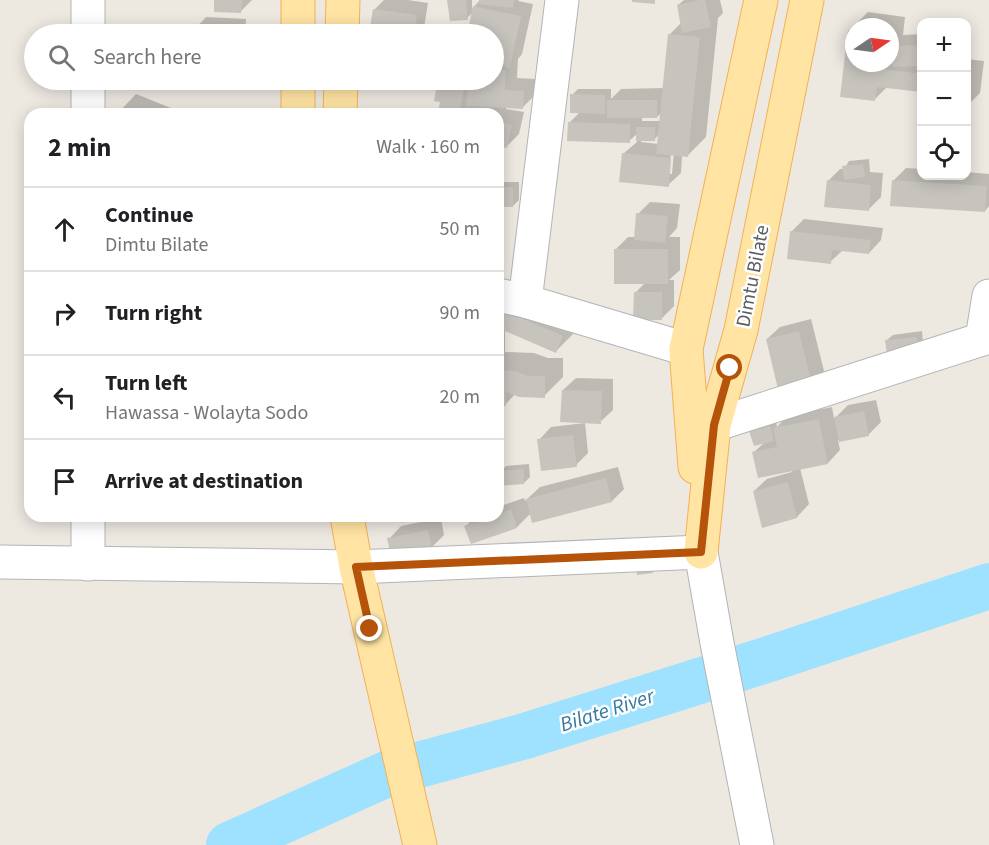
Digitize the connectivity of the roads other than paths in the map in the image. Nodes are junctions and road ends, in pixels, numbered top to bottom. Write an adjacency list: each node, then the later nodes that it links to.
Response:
1 (88, 0): 7 (street)
2 (298, 0): 8 (main road)
3 (343, 0): 9 (main road)
4 (562, 0): 17 (street)
5 (761, 0): 19 (main road)
6 (807, 0): 20 (main road, Dimtu Bilate)
7 (88, 24)
8 (298, 24)
9 (342, 24)
10 (88, 90): 13 (street)
11 (298, 90): 14 (main road)
12 (341, 90): 15 (main road)
13 (88, 108)
14 (298, 108)
15 (340, 108)
16 (989, 296): 18 (street)
17 (511, 298): 19 (street)
18 (985, 338): 20 (street)
19 (686, 349): 23 (main road)
20 (714, 425): 23 (main road, Dimtu Bilate)
21 (88, 522): 25 (street)
22 (348, 522): 26 (main road)
23 (701, 552): 26 (street); 28 (street)
24 (0, 562): 25 (street)
25 (88, 564): 26 (street)
26 (356, 567): 27 (main road)
27 (420, 845)
28 (757, 845)

